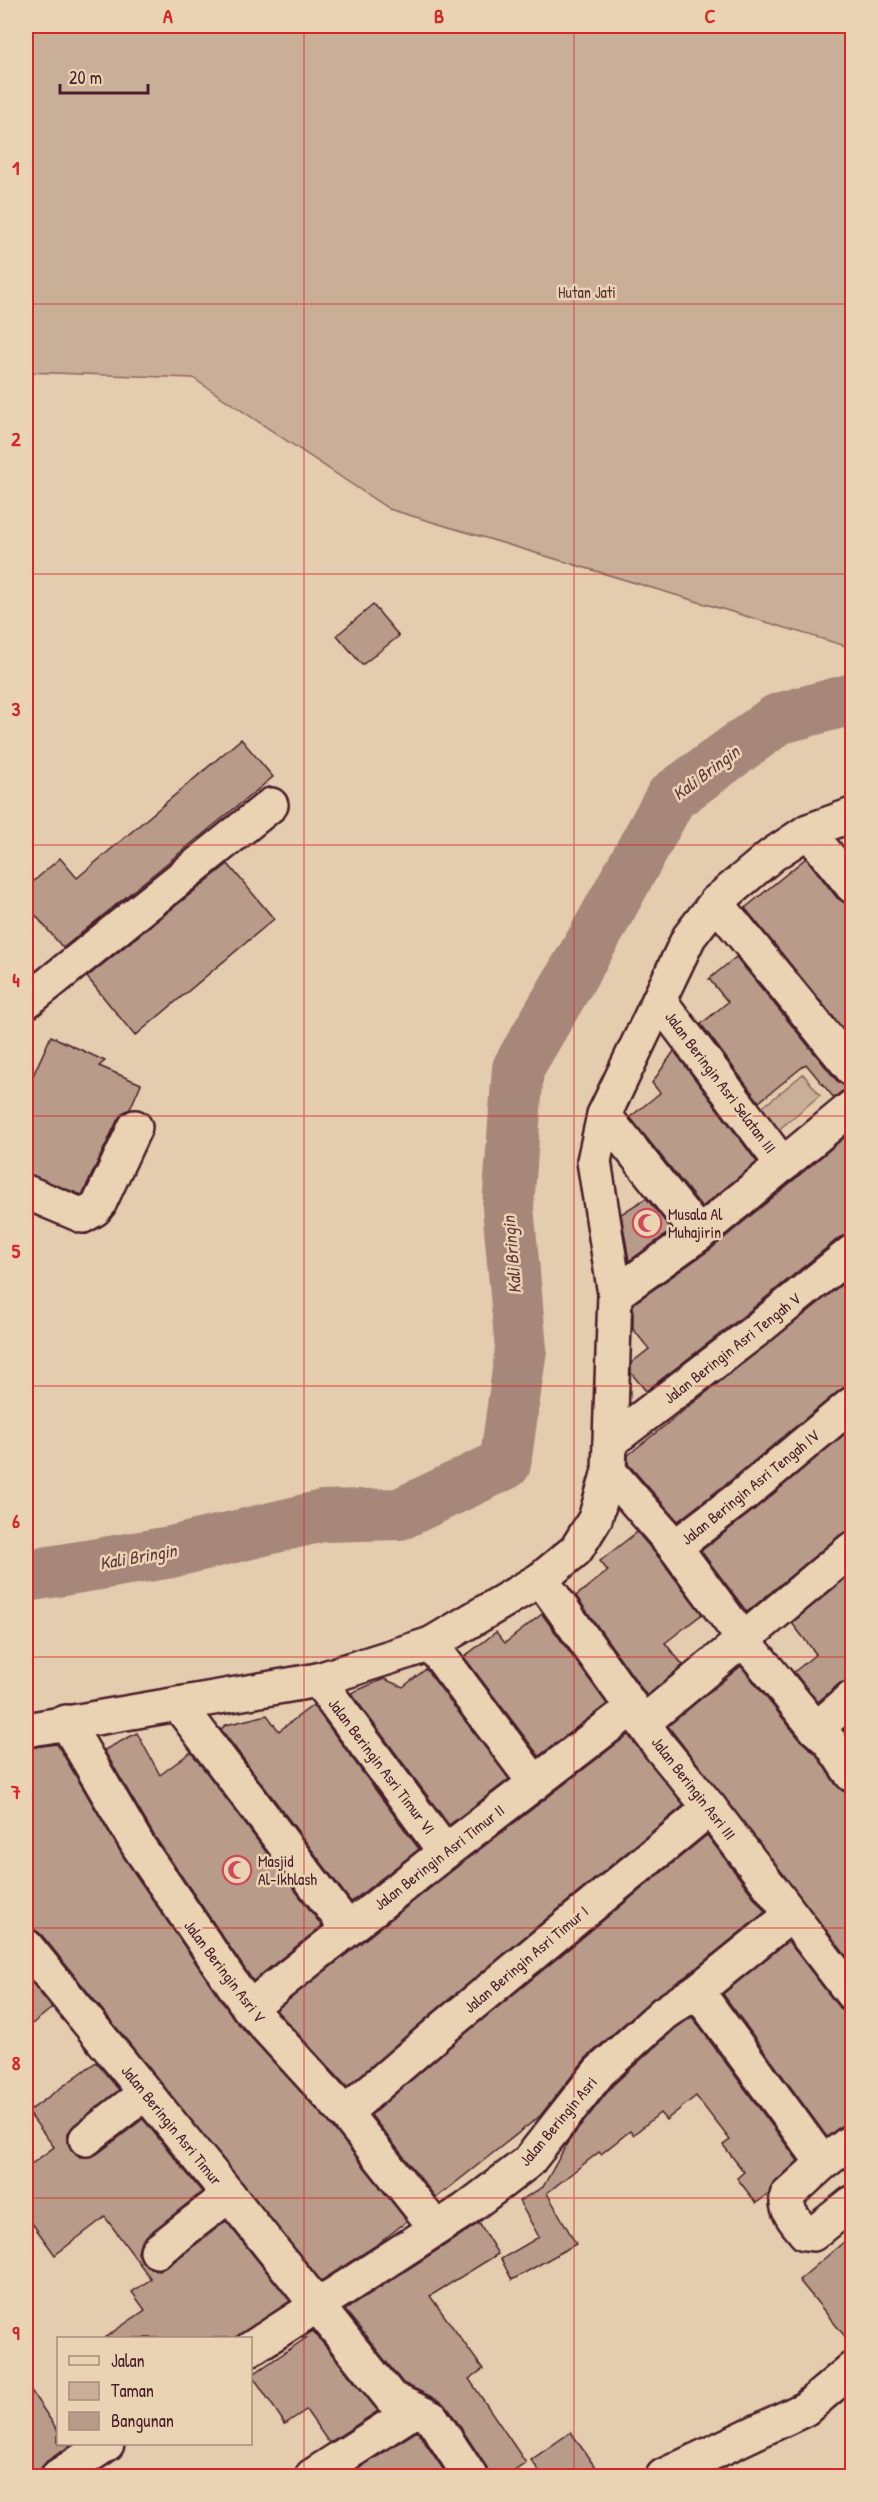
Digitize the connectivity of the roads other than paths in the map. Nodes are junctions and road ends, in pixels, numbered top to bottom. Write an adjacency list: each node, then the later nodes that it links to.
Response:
1 (271, 805): 7 (street)
2 (852, 815): 3 (street)
3 (808, 831): 4 (street); 5 (street)
4 (852, 886)
5 (716, 902): 6 (street); 8 (street)
6 (659, 1000): 10 (street); 12 (street, Jalan Beringin Asri Selatan III)
7 (26, 1002)
8 (852, 1069)
9 (852, 1107): 12 (street)
10 (604, 1115): 14 (street); 16 (street)
11 (135, 1127): 13 (street)
12 (783, 1165): 14 (street)
13 (26, 1192)
14 (699, 1234): 16 (street)
15 (852, 1252): 18 (street, Jalan Beringin Asri Tengah V)
16 (615, 1294): 18 (street)
17 (852, 1404): 19 (street, Jalan Beringin Asri Tengah IV)
18 (609, 1456): 19 (street); 21 (street)
19 (675, 1547): 22 (street)
20 (852, 1549): 22 (street, Jalan Beringin Asri Timur II)
21 (541, 1579): 23 (street); 27 (street, Jalan Beringin Asri III)
22 (743, 1639): 27 (street, Jalan Beringin Asri Timur II); 29 (street)
23 (430, 1644): 24 (street); 32 (street)
24 (318, 1680): 26 (street); 34 (street, Jalan Beringin Asri Timur VI)
25 (852, 1698): 29 (street)
26 (178, 1704): 28 (street); 36 (street)
27 (638, 1715): 32 (street, Jalan Beringin Asri Timur II); 33 (street, Jalan Beringin Asri III)
28 (66, 1722): 30 (street); 40 (street, Jalan Beringin Asri V)
29 (816, 1729): 31 (street)
30 (26, 1730)
31 (852, 1775)
32 (535, 1783): 34 (street, Jalan Beringin Asri Timur II)
33 (710, 1808): 35 (street, Jalan Beringin Asri III); 42 (street, Jalan Beringin Asri Timur I)
34 (445, 1851): 36 (street, Jalan Beringin Asri Timur II)
35 (792, 1915): 38 (street, Jalan Beringin Asri); 39 (street, Jalan Beringin Asri III)
36 (348, 1929): 40 (street, Jalan Beringin Asri Timur II)
37 (26, 1946): 41 (street, Jalan Beringin Asri Timur)
38 (697, 1991): 45 (street); 48 (street, Jalan Beringin Asri)
39 (852, 1994)
40 (249, 2008): 42 (street, Jalan Beringin Asri V)
41 (145, 2092): 43 (street); 46 (street, Jalan Beringin Asri Timur)
42 (345, 2113): 48 (street, Jalan Beringin Asri V)
43 (86, 2139)
44 (852, 2141): 45 (street)
45 (823, 2163): 47 (street)
46 (229, 2195): 49 (street); 50 (street, Jalan Beringin Asri Timur)
47 (852, 2203)
48 (436, 2228): 50 (street, Jalan Beringin Asri)
49 (157, 2251)
50 (316, 2306): 51 (street, Jalan Beringin Asri); 53 (street, Jalan Beringin Asri Timur)
51 (252, 2348)
52 (852, 2369): 58 (street)
53 (415, 2410): 56 (street); 57 (street, Jalan Beringin Asri Timur)
54 (105, 2445): 55 (street)
55 (58, 2476)
56 (312, 2476)
57 (470, 2476)
58 (663, 2476)

